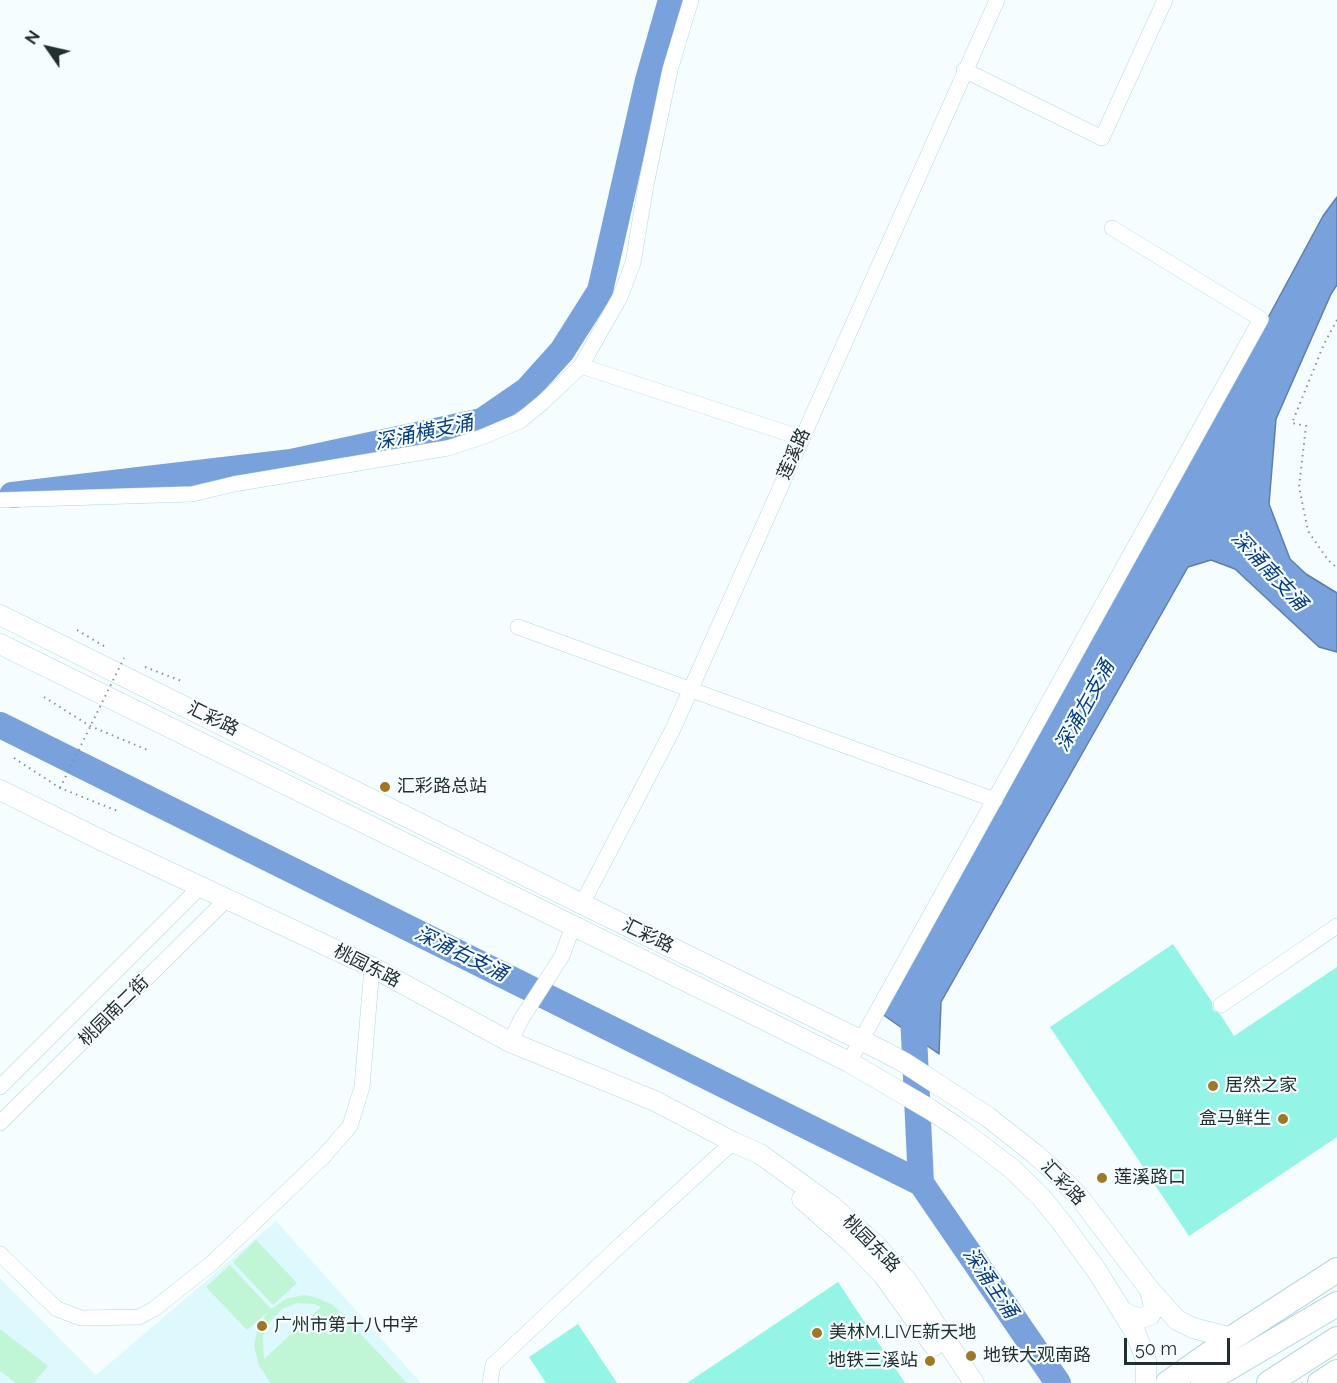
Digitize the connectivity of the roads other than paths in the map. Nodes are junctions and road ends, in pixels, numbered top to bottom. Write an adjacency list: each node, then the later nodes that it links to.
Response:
1 (691, 0): 6 (street)
2 (997, 0): 4 (street, 莲溪路)
3 (1165, 0): 4 (street)
4 (964, 70): 7 (street, 莲溪路)
5 (1112, 228): 14 (street)
6 (581, 366): 7 (street); 8 (street)
7 (802, 438): 12 (street, 莲溪路)
8 (0, 500)
9 (0, 615): 17 (street, 汇彩路)
10 (518, 627): 12 (street)
11 (0, 644): 18 (street, 汇彩路)
12 (691, 689): 14 (street); 17 (street, 莲溪路)
13 (0, 790): 15 (street, 桃园东路)
14 (994, 800): 24 (street)
15 (201, 886): 16 (street, 桃园东路); 27 (street, 桃园南二街)
16 (228, 898): 20 (street, 桃园东路); 28 (street, 桃园南二街)
17 (582, 904): 21 (street, 汇彩路)
18 (573, 926): 23 (street, 汇彩路); 25 (street)
19 (1337, 926): 22 (street)
20 (372, 967): 25 (street, 桃园东路); 30 (street)
21 (789, 1005): 23 (street); 24 (street, 汇彩路)
22 (1221, 1005)
23 (779, 1027): 26 (street, 汇彩路)
24 (861, 1040): 26 (street); 32 (street, 汇彩路)
25 (510, 1042): 29 (street, 桃园东路)
26 (849, 1062): 34 (street, 汇彩路)
27 (0, 1087)
28 (0, 1123)
29 (732, 1142): 38 (street); 39 (street, 桃园东路); 40 (street, 桃园东路)
30 (0, 1254)
31 (1337, 1270): 35 (main road)
32 (1150, 1290): 34 (street); 35 (street, 汇彩路)
33 (1337, 1304): 43 (main road)
34 (1124, 1312): 41 (street, 汇彩路)
35 (1232, 1338): 42 (main road)
36 (1337, 1339): 44 (main road)
37 (1337, 1372): 45 (main road)
38 (490, 1383)
39 (958, 1383)
40 (974, 1383)
41 (1146, 1383)
42 (1168, 1383)
43 (1203, 1383)
44 (1269, 1383)
45 (1320, 1383)

